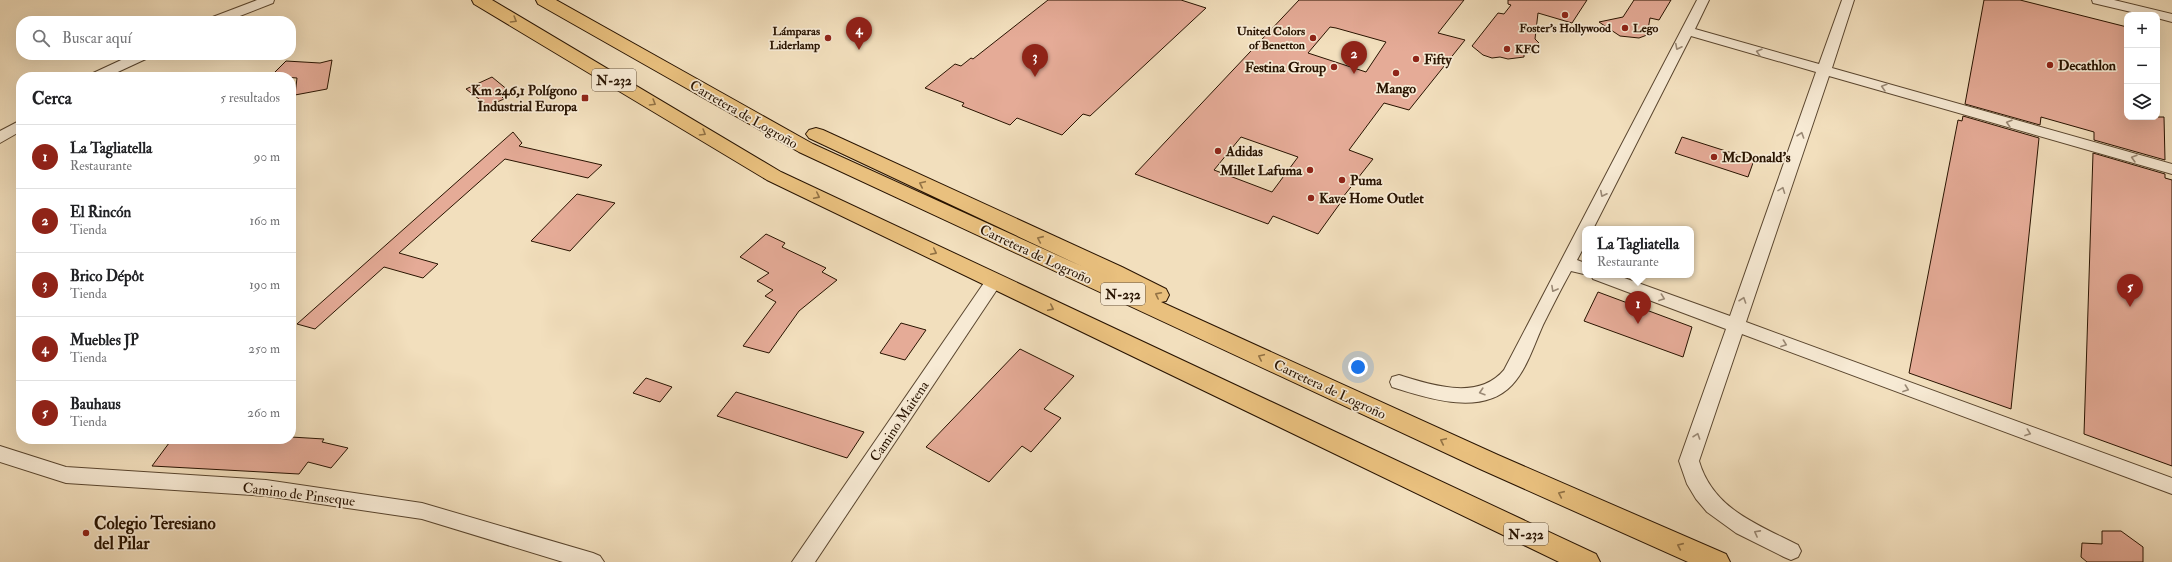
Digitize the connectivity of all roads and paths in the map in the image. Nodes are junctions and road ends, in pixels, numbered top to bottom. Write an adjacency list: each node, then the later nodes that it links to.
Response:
1 (268, 0): 7 (street)
2 (480, 0): 22 (highway, N-232, one-way to 22)
3 (544, 0): 24 (highway, Carretera de Logroño / N-232)
4 (1703, 0): 9 (street)
5 (1848, 0): 11 (street)
6 (2098, 0): 8 (street)
7 (228, 16)
8 (2172, 18)
9 (1686, 31): 11 (street, one-way to 9); 17 (street, one-way to 17)
10 (132, 60): 12 (street)
11 (1824, 70): 16 (street, one-way to 11); 23 (street, one-way to 11)
12 (107, 72)
13 (16, 127): 15 (street)
14 (816, 134): 24 (highway, one-way to 14)
15 (0, 138)
16 (2172, 169)
17 (1587, 226)
18 (1582, 235): 19 (street)
19 (1568, 263): 20 (street); 25 (street, one-way to 25)
20 (1582, 269)
21 (1607, 278): 23 (street, one-way to 23)
22 (994, 281): 30 (street, Camino Maitena); 31 (highway, N-232, one-way to 31)
23 (1734, 326): 27 (street, one-way to 27); 28 (street, one-way to 23)
24 (1237, 346): 32 (highway, Carretera de Logroño / N-232, one-way to 24)
25 (1399, 382)
26 (0, 454): 29 (street, Camino de Pinseque)
27 (2172, 486)
28 (1791, 551)
29 (593, 562)
30 (803, 562)
31 (1586, 562)
32 (1716, 562)

